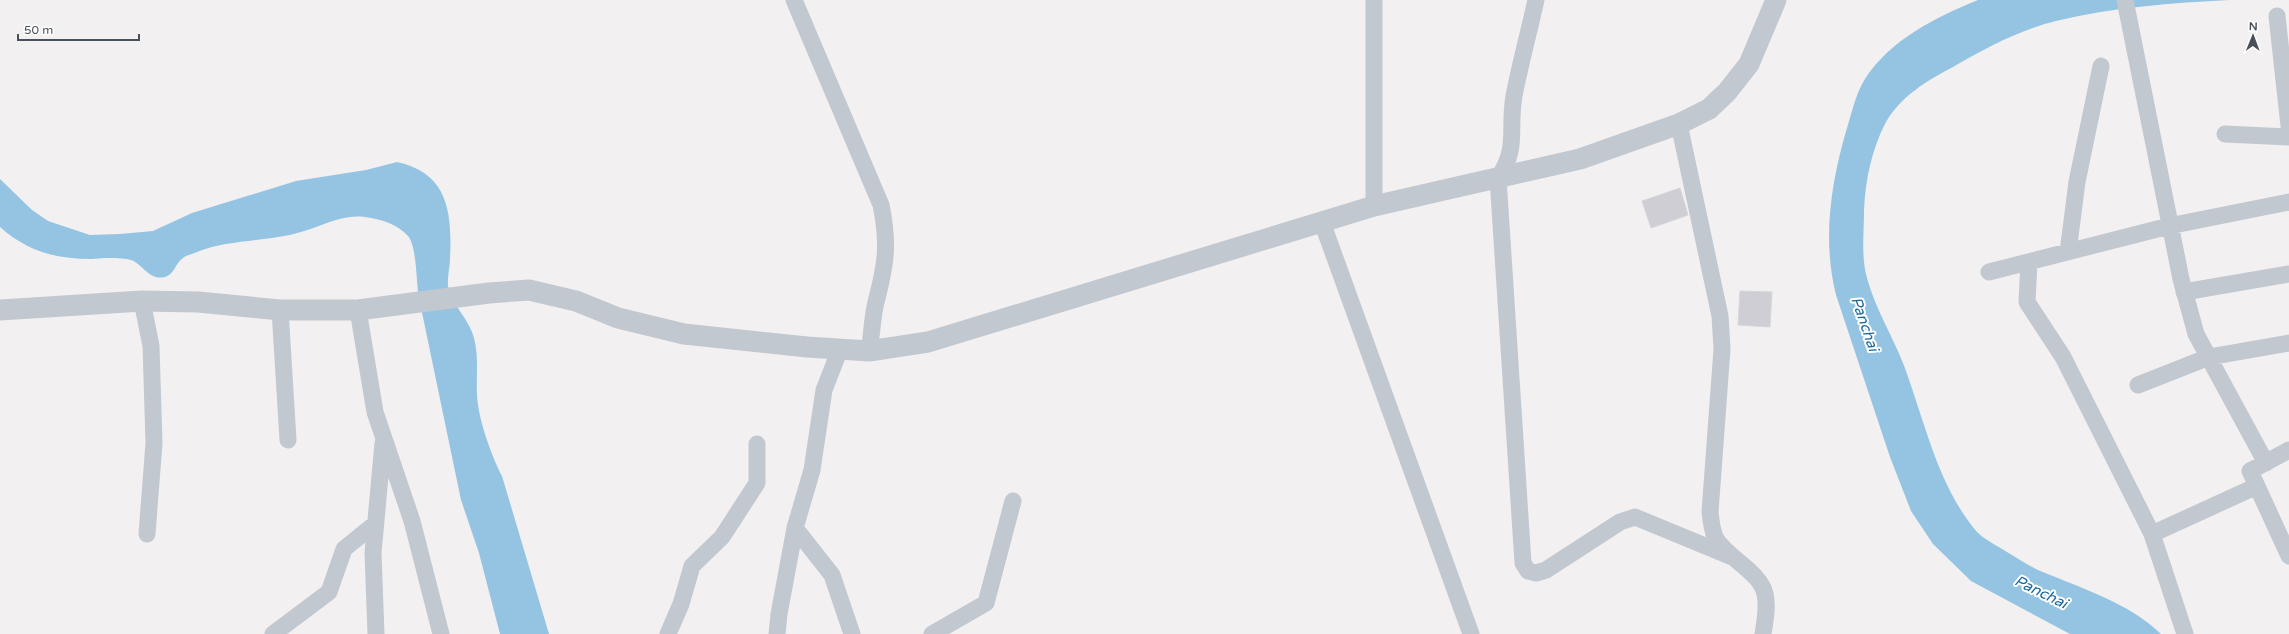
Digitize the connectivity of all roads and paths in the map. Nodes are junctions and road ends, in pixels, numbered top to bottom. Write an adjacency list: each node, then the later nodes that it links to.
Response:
1 (794, 0): 29 (street)
2 (1374, 0): 15 (street)
3 (1536, 0): 13 (street)
4 (1776, 0): 9 (street)
5 (2125, 0): 17 (street)
6 (2278, 16): 8 (street)
7 (2101, 66): 18 (street)
8 (2287, 84): 10 (street)
9 (1679, 124): 13 (street); 44 (street)
10 (2289, 126)
11 (2226, 134): 12 (street)
12 (2289, 137)
13 (1498, 178): 15 (street); 44 (street)
14 (2289, 202): 17 (street)
15 (1374, 206): 16 (street)
16 (1322, 222): 29 (street); 52 (street)
17 (2169, 226): 18 (street); 22 (street)
18 (2068, 252): 19 (street)
19 (2029, 262): 20 (street); 42 (street)
20 (1989, 272)
21 (2289, 274): 22 (street)
22 (2184, 292): 30 (street)
23 (142, 301): 24 (street); 25 (street); 41 (street)
24 (0, 310)
25 (280, 310): 26 (street); 33 (street)
26 (358, 310): 28 (street); 32 (street)
27 (2289, 343): 30 (street)
28 (840, 349): 29 (street); 40 (street)
29 (869, 351)
30 (2209, 357): 31 (street); 36 (street)
31 (2138, 385)
32 (384, 436): 39 (street); 47 (street)
33 (288, 440)
34 (757, 444): 48 (street)
35 (2289, 450): 36 (street)
36 (2266, 462): 37 (street)
37 (2257, 486): 42 (street); 43 (street)
38 (1013, 500): 51 (street)
39 (376, 523): 45 (street); 46 (street)
40 (795, 528): 49 (street); 50 (street)
41 (147, 534)
42 (2152, 534): 54 (street)
43 (2289, 556)
44 (1732, 557): 53 (street)
45 (273, 634)
46 (376, 634)
47 (441, 634)
48 (668, 634)
49 (778, 634)
50 (852, 634)
51 (932, 634)
52 (1471, 634)
53 (1762, 634)
54 (2185, 634)

